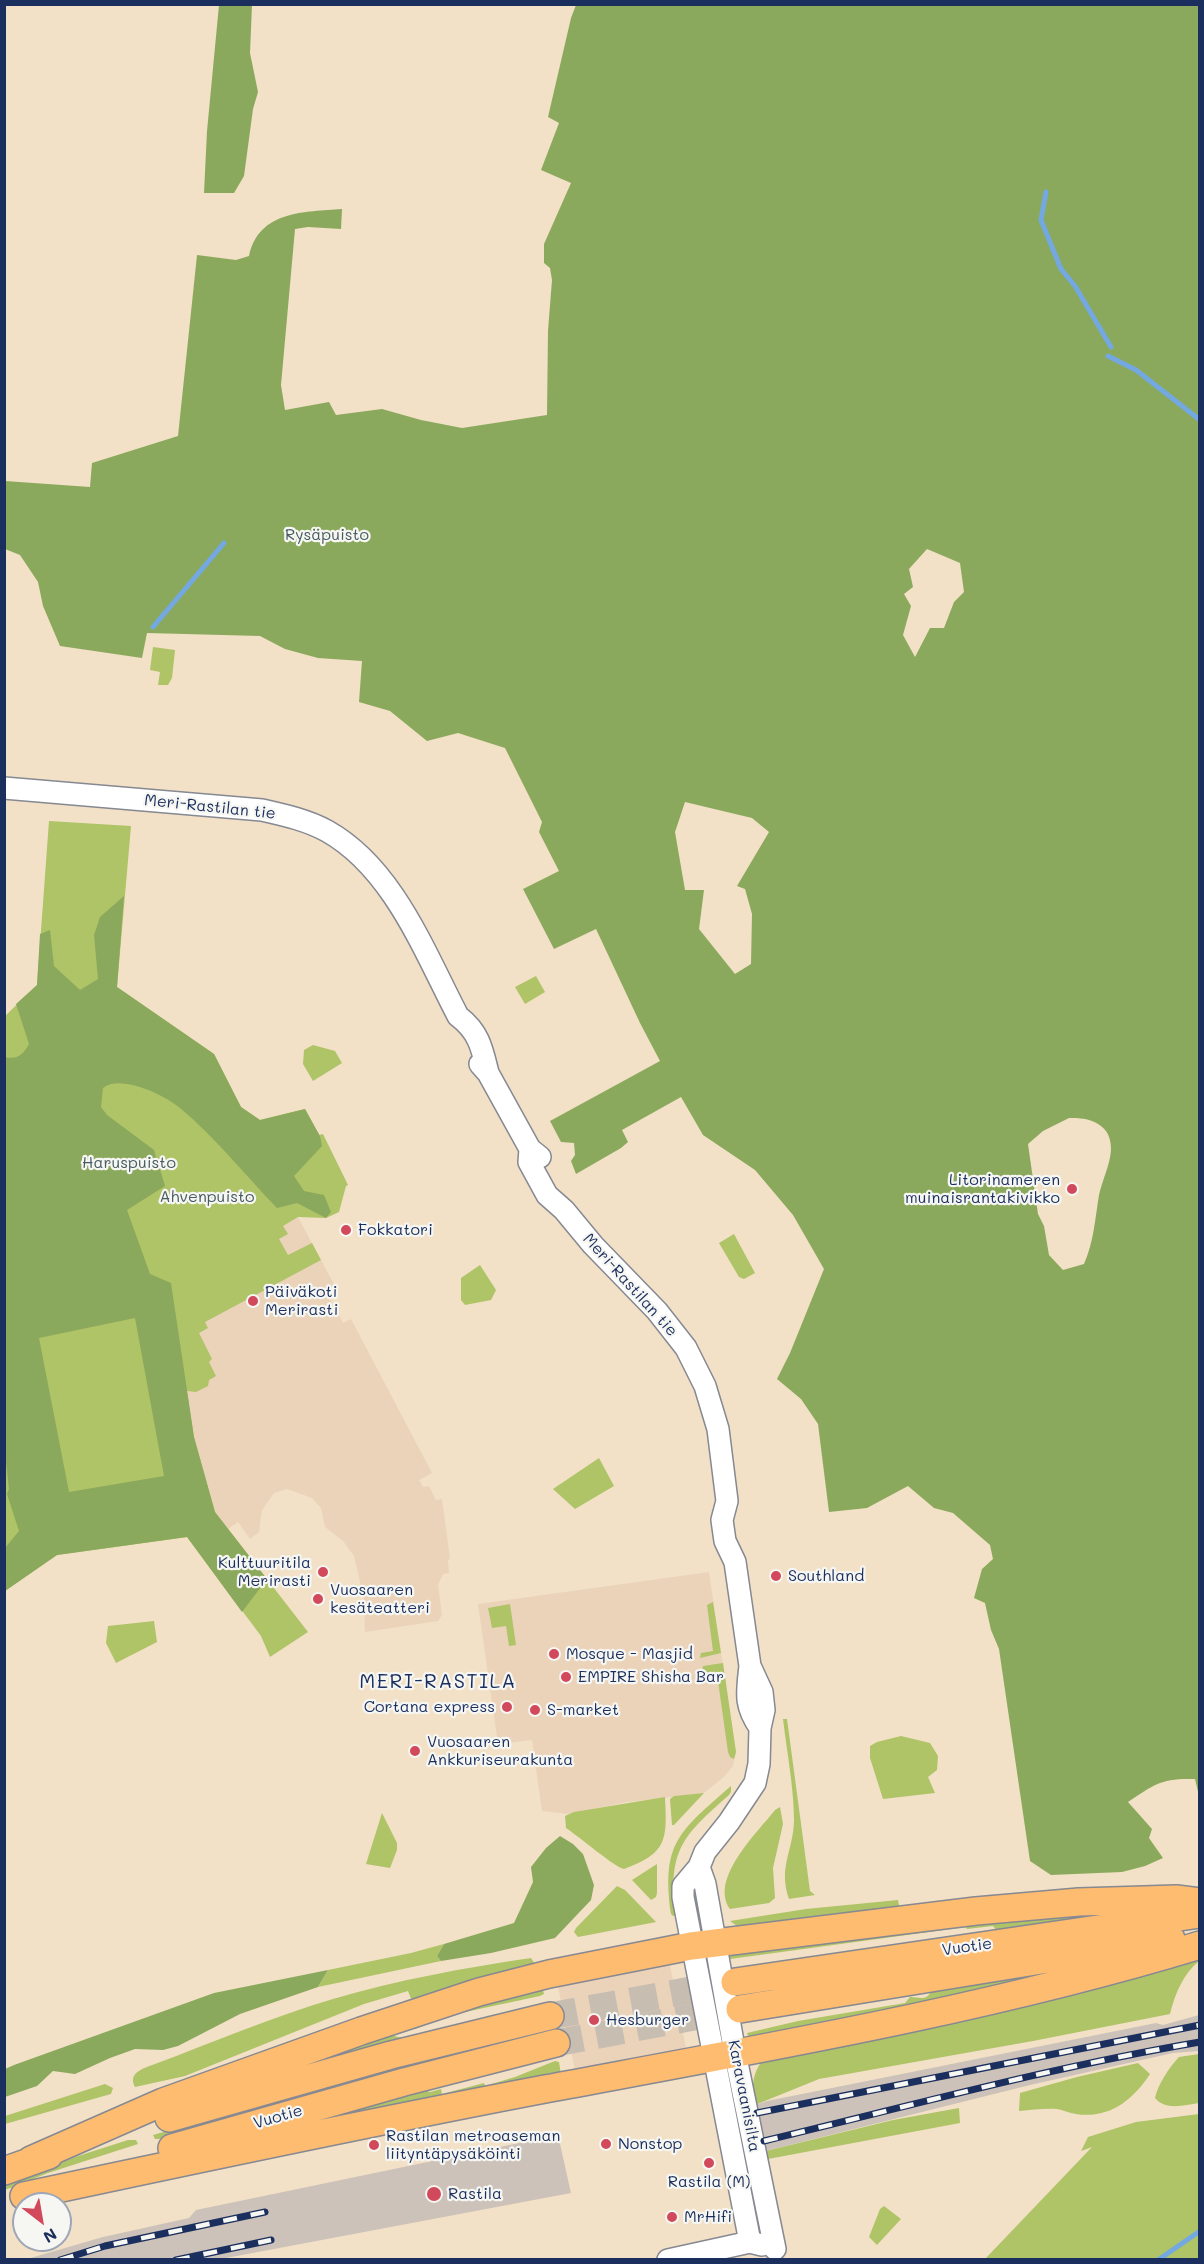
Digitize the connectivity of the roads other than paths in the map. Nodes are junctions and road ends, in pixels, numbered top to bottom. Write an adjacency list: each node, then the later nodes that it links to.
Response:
1 (4, 788): 5 (street, Meri-Rastilan tie)
2 (1200, 1902): 5 (main road)
3 (1200, 1914): 7 (main road, Vuotie)
4 (1200, 1934): 8 (main road, Vuotie)
5 (703, 1945): 11 (street, Karavaanisilta); 12 (main road)
6 (1200, 1945): 11 (main road)
7 (735, 1982)
8 (740, 2009)
9 (550, 2016): 12 (main road, Vuotie)
10 (556, 2043): 14 (main road, Vuotie)
11 (725, 2055): 15 (main road); 16 (street, Karavaanisilta); 16 (street, Karavaanisilta)
12 (31, 2160): 13 (main road, Vuotie)
13 (4, 2171)
14 (35, 2192)
15 (47, 2192)
16 (761, 2250): 17 (street)
17 (668, 2259)

